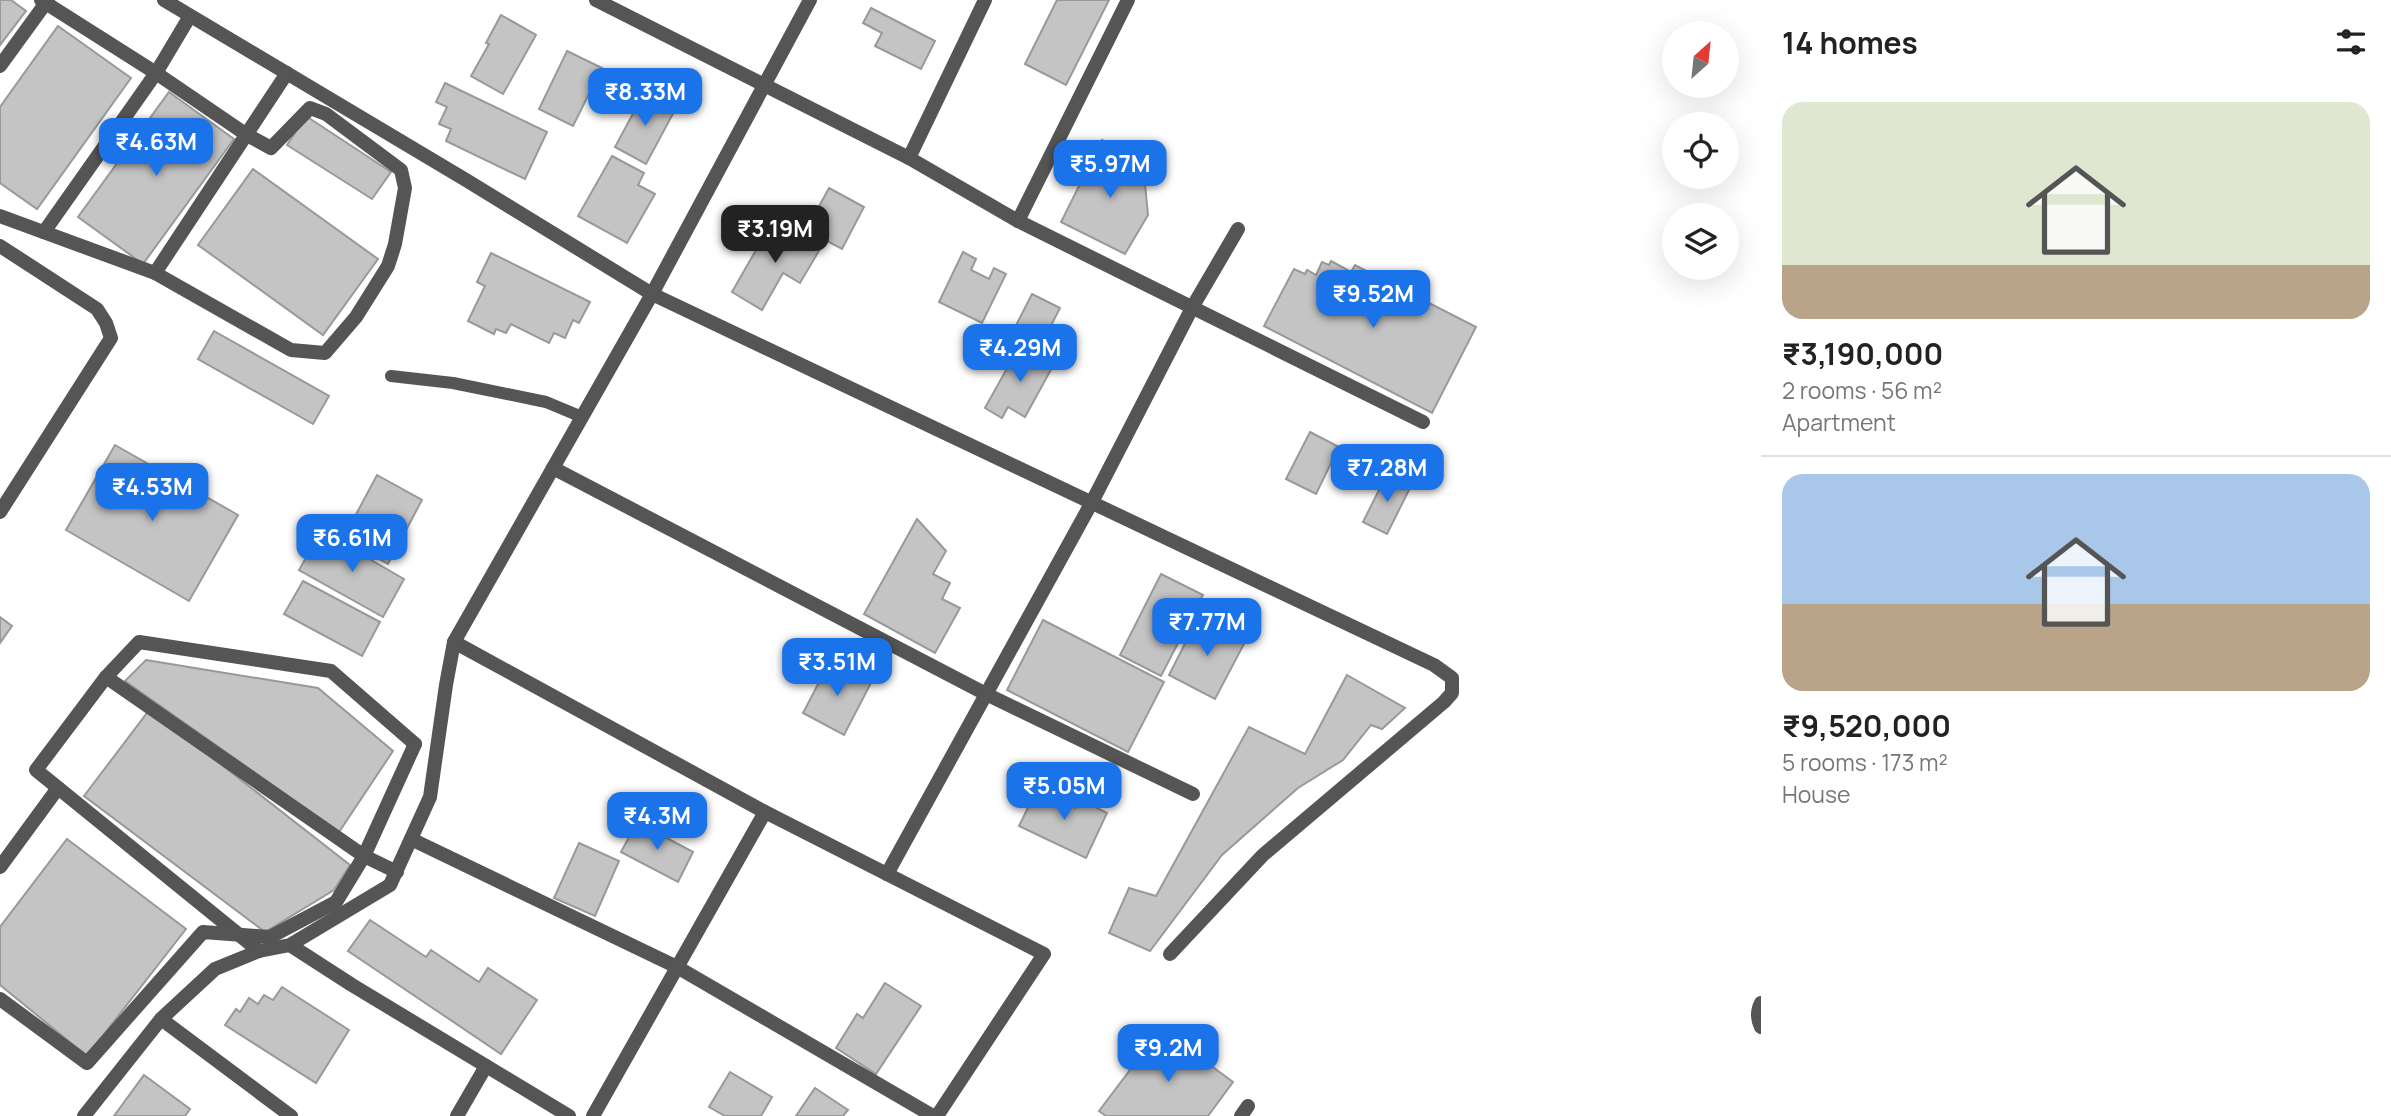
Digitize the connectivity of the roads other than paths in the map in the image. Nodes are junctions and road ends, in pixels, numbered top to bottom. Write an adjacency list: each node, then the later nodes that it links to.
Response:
1 (164, 0): 7 (street)
2 (596, 0): 11 (street)
3 (810, 0): 11 (street)
4 (985, 0): 13 (street)
5 (1128, 0): 15 (street)
6 (45, 1): 8 (street); 9 (street)
7 (190, 16): 9 (street); 10 (street)
8 (0, 66)
9 (156, 73): 12 (street); 17 (street)
10 (287, 73): 12 (street); 20 (street)
11 (764, 86): 13 (street); 20 (street)
12 (247, 135): 19 (street); 19 (street)
13 (909, 158): 15 (street)
14 (0, 216): 17 (street)
15 (1018, 221): 21 (street)
16 (1238, 229): 21 (street)
17 (44, 232): 19 (street)
18 (0, 246): 27 (street)
19 (155, 273)
20 (652, 295): 23 (street); 26 (street)
21 (1193, 306): 24 (street); 26 (street)
22 (391, 376): 23 (lane)
23 (582, 417): 25 (street)
24 (1423, 422)
25 (553, 468): 28 (street); 30 (street)
26 (1092, 502): 30 (street); 44 (street)
27 (0, 512)
28 (454, 642): 31 (street); 35 (street)
29 (106, 677): 32 (street); 33 (street); 37 (street)
30 (986, 694): 34 (street); 40 (street)
31 (438, 739): 32 (street); 36 (street)
32 (415, 744): 37 (street)
33 (58, 788): 38 (street); 41 (street)
34 (1193, 794)
35 (765, 812): 40 (street); 45 (street)
36 (411, 839): 39 (street); 45 (street)
37 (364, 856): 39 (street); 41 (street)
38 (0, 867)
39 (397, 872): 42 (street)
40 (887, 874): 56 (street)
41 (238, 933): 43 (street); 46 (street)
42 (290, 945): 43 (street); 50 (street)
43 (259, 951): 48 (street)
44 (1170, 954)
45 (677, 967): 55 (street); 56 (street)
46 (0, 999)
47 (1761, 1003): 49 (street)
48 (161, 1019): 51 (street); 52 (street)
49 (1761, 1027)
50 (486, 1066): 53 (street); 54 (street)
51 (84, 1116)
52 (291, 1116)
53 (457, 1116)
54 (569, 1116)
55 (593, 1116)
56 (935, 1116)

